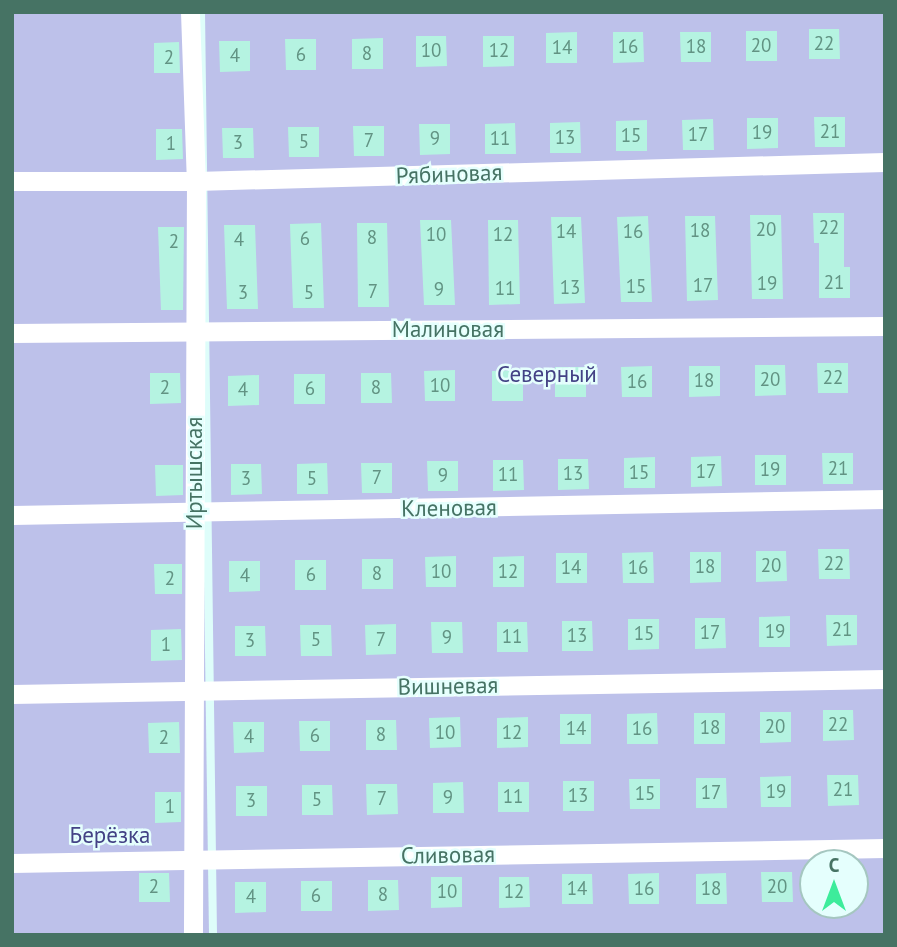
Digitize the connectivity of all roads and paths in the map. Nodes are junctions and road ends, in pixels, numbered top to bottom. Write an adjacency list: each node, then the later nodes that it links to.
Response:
1 (190, 12): 4 (street, Иртышская)
2 (885, 162): 4 (street, Рябиновая)
3 (12, 181): 4 (street, Рябиновая)
4 (196, 181): 6 (street, Иртышская)
5 (885, 326): 6 (street, Малиновая)
6 (193, 330): 7 (street, Малиновая); 9 (street, Иртышская)
7 (12, 333)
8 (885, 499): 9 (street, Кленовая)
9 (194, 514): 10 (street, Кленовая); 12 (street, Иртышская)
10 (12, 515)
11 (885, 679): 12 (street, Вишневая)
12 (195, 690): 13 (street, Вишневая); 15 (street, Иртышская)
13 (12, 694)
14 (885, 848): 15 (street, Сливовая)
15 (191, 859): 16 (street, Сливовая); 17 (street, Иртышская)
16 (12, 863)
17 (193, 935)

